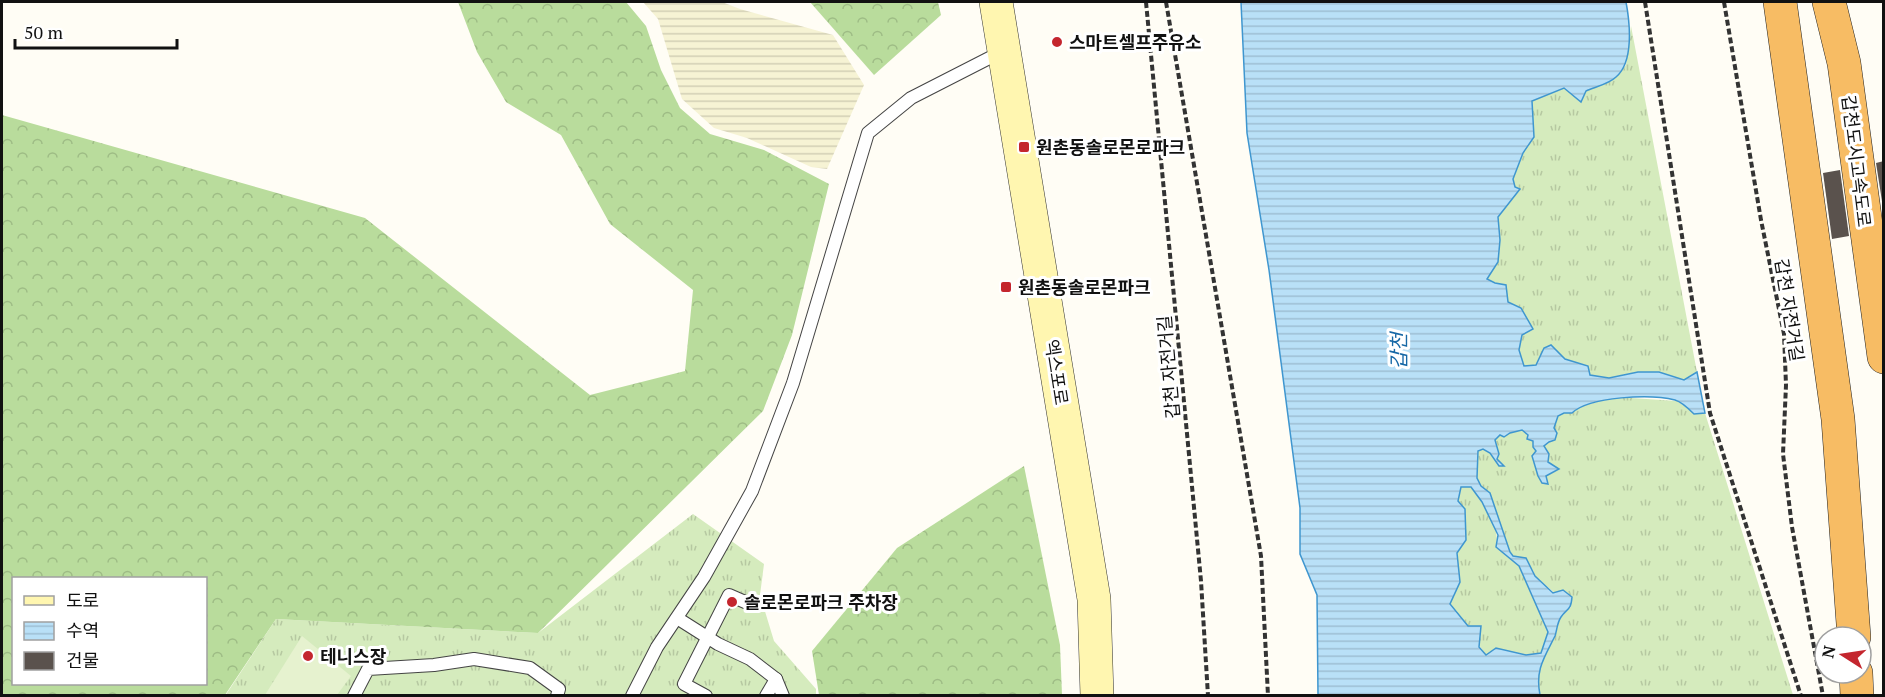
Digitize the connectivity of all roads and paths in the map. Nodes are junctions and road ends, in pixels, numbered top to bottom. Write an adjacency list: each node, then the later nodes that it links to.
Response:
1 (996, 2): 8 (main road, 엑스포로)
2 (1146, 2): 22 (path, 갑천 자전거길)
3 (1166, 2): 23 (path)
4 (1645, 2): 24 (path)
5 (1724, 2): 25 (path, 갑천 자전거길)
6 (1780, 2): 12 (highway)
7 (1829, 2): 9 (highway, 갑천도시고속도로)
8 (1004, 50): 11 (lane); 21 (main road, 엑스포로)
9 (1884, 357)
10 (745, 602): 13 (lane)
11 (677, 618): 13 (lane); 17 (lane)
12 (1853, 625)
13 (708, 638): 14 (lane); 18 (lane)
14 (776, 679): 19 (lane); 20 (lane)
15 (354, 696): 16 (lane)
16 (557, 696)
17 (632, 696)
18 (706, 696)
19 (766, 696)
20 (783, 696)
21 (1097, 696)
22 (1208, 696)
23 (1268, 696)
24 (1801, 696)
25 (1822, 696)

